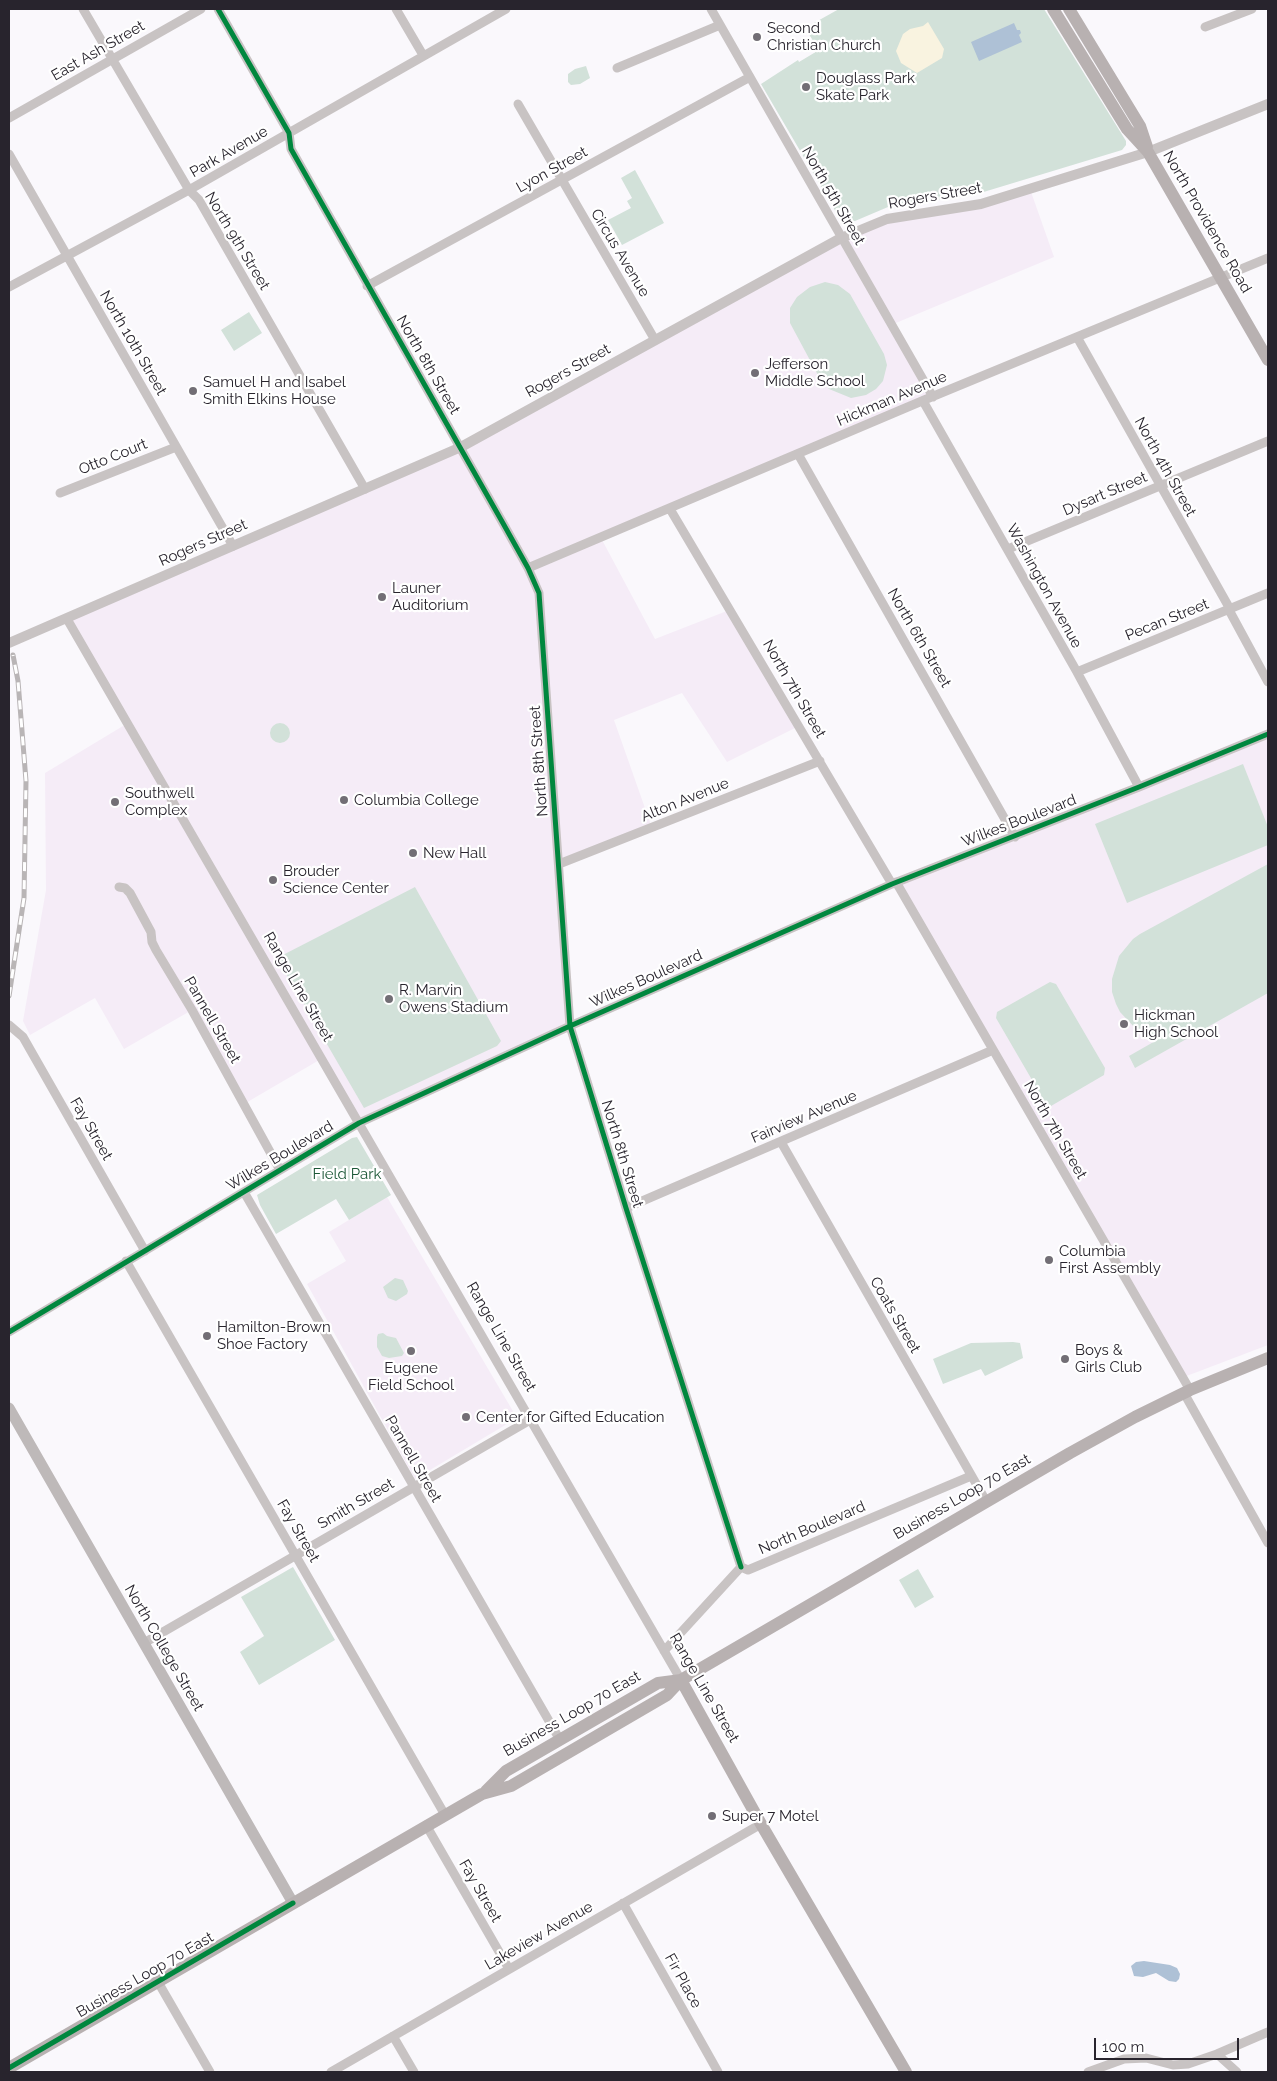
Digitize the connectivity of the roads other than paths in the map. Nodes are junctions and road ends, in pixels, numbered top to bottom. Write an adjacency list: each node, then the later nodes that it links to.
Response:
1 (83, 9): 13 (street, North 9th Street)
2 (201, 9): 13 (street, East Ash Street)
3 (218, 9): 19 (street, North 8th Street)
4 (396, 9): 12 (street)
5 (506, 9): 12 (street, Park Avenue)
6 (711, 9): 10 (street, North 5th Street)
7 (1053, 9): 20 (main road, North Providence Road)
8 (1069, 9): 20 (main road, North Providence Road)
9 (1252, 9): 11 (street)
10 (720, 25): 14 (street); 15 (street, North 5th Street)
11 (1205, 27)
12 (423, 55): 19 (street, Park Avenue)
13 (112, 58): 18 (street, East Ash Street); 23 (street, North 9th Street)
14 (617, 68)
15 (750, 77): 22 (street, Lyon Street); 24 (street, North 5th Street)
16 (518, 104): 22 (street, Circus Avenue)
17 (1268, 104): 20 (street, Rogers Street)
18 (9, 118)
19 (289, 133): 23 (street, Park Avenue); 28 (street, North 8th Street)
20 (1148, 152): 24 (street, Rogers Street); 27 (main road, North Providence Road)
21 (9, 154): 25 (street, North 10th Street)
22 (562, 180): 28 (street, Lyon Street); 31 (street, Circus Avenue)
23 (188, 190): 25 (street, Park Avenue); 40 (street, North 9th Street)
24 (841, 238): 31 (street, Rogers Street); 33 (street, North 5th Street)
25 (67, 255): 29 (street, Park Avenue); 36 (street, North 10th Street)
26 (1268, 258): 27 (street, Hickman Avenue)
27 (1220, 278): 30 (street, Hickman Avenue); 32 (main road, North Providence Road)
28 (367, 286): 37 (street, North 8th Street)
29 (9, 287)
30 (1077, 338): 33 (street, Hickman Avenue); 39 (street, North 4th Street)
31 (656, 340): 37 (street, Rogers Street)
32 (1268, 360)
33 (933, 397): 34 (street, Hickman Avenue)
34 (923, 401): 38 (street, Hickman Avenue); 44 (street, Washington Avenue)
35 (1268, 441): 39 (street, Dysart Street)
36 (176, 447): 41 (street, Otto Court); 43 (street, North 10th Street)
37 (461, 447): 40 (street, Rogers Street); 45 (street, North 8th Street)
38 (798, 454): 42 (street, Hickman Avenue); 55 (street, North 6th Street)
39 (1160, 486): 44 (street, Dysart Street); 47 (street, North 4th Street)
40 (365, 489): 43 (street, Rogers Street)
41 (60, 493)
42 (670, 509): 45 (street, Hickman Avenue); 53 (street, North 7th Street)
43 (233, 546): 48 (street, Rogers Street)
44 (1008, 549): 50 (street, Washington Avenue)
45 (528, 568): 56 (street, North 8th Street)
46 (1268, 593): 47 (street, Pecan Street)
47 (1229, 609): 50 (street, Pecan Street); 51 (street, North 4th Street)
48 (67, 619): 49 (street, Rogers Street); 62 (street, Range Line Street)
49 (9, 644)
50 (1077, 672): 54 (street, Washington Avenue)
51 (1268, 682)
52 (1268, 734): 54 (street, Wilkes Boulevard)
53 (820, 761): 56 (street, Alton Avenue); 57 (street, North 7th Street)
54 (1139, 787): 55 (street, Wilkes Boulevard)
55 (1015, 837): 57 (street, Wilkes Boulevard)
56 (559, 864): 60 (street, North 8th Street)
57 (894, 883): 60 (street, Wilkes Boulevard); 61 (street, North 7th Street)
58 (119, 887): 64 (street, Pannell Street)
59 (9, 1025): 67 (street, Fay Street)
60 (570, 1026): 62 (street, Wilkes Boulevard); 66 (street, North 8th Street)
61 (993, 1050): 63 (street, Fairview Avenue); 71 (street, North 7th Street)
62 (359, 1123): 64 (street, Wilkes Boulevard); 73 (street, Range Line Street)
63 (781, 1142): 66 (street, Fairview Avenue); 74 (street, Coats Street)
64 (280, 1170): 65 (street, Wilkes Boulevard)
65 (244, 1192): 67 (street, Wilkes Boulevard); 75 (street, Pannell Street)
66 (626, 1208): 79 (street, North 8th Street)
67 (145, 1251): 68 (street, Wilkes Boulevard)
68 (126, 1261): 69 (street, Wilkes Boulevard); 78 (street, Fay Street)
69 (9, 1332)
70 (1268, 1358): 71 (main road, Business Loop 70 East)
71 (1187, 1392): 76 (main road, Business Loop 70 East); 77 (street, North 7th Street)
72 (9, 1408): 80 (main road, North College Street)
73 (530, 1420): 75 (street, Smith Street); 81 (street, Range Line Street)
74 (971, 1476): 76 (street, Coats Street); 79 (street, North Boulevard)
75 (413, 1488): 78 (street, Smith Street); 83 (street, Pannell Street)
76 (986, 1501): 82 (main road, Business Loop 70 East)
77 (1268, 1543)
78 (295, 1554): 80 (street, Smith Street); 85 (street, Fay Street)
79 (741, 1567): 81 (street)
80 (144, 1643): 88 (main road, North College Street)
81 (664, 1651): 82 (street, Range Line Street)
82 (681, 1680): 83 (main road, Business Loop 70 East); 84 (main road, Business Loop 70 East); 86 (main road, Range Line Street)
83 (560, 1740): 84 (main road, Business Loop 70 East)
84 (486, 1791): 85 (main road, Business Loop 70 East)
85 (445, 1815): 87 (main road, Business Loop 70 East)
86 (761, 1824): 89 (street, Lakeview Avenue); 100 (main road, Range Line Street)
87 (426, 1825): 88 (main road, Business Loop 70 East); 90 (street, Fay Street)
88 (293, 1903): 91 (main road, Business Loop 70 East)
89 (623, 1903): 90 (street, Lakeview Avenue); 99 (street, Fir Place)
90 (509, 1969): 93 (street, Lakeview Avenue)
91 (158, 1982): 95 (main road, Business Loop 70 East); 96 (street)
92 (1268, 2032): 94 (street)
93 (394, 2036): 97 (street, Lakeview Avenue); 98 (street)
94 (1217, 2054): 101 (street); 102 (street)
95 (9, 2068)
96 (210, 2072)
97 (331, 2072)
98 (414, 2072)
99 (718, 2072)
100 (906, 2072)
101 (1088, 2072)
102 (1237, 2072)

